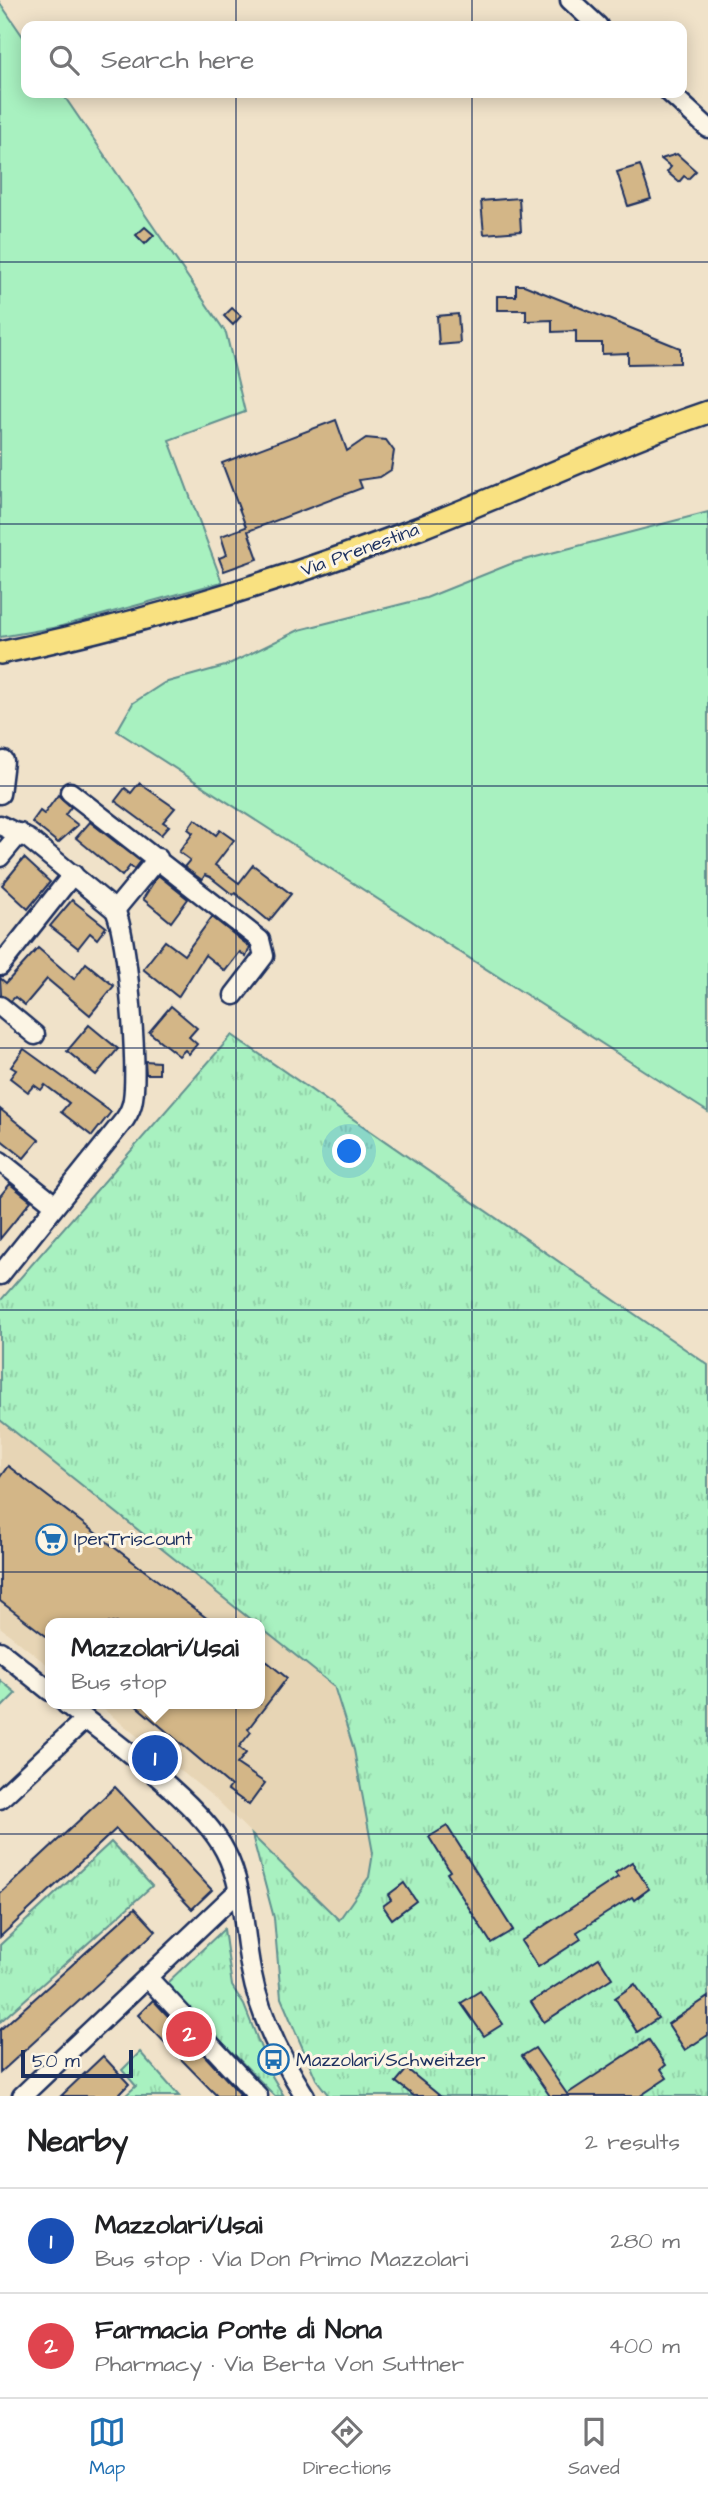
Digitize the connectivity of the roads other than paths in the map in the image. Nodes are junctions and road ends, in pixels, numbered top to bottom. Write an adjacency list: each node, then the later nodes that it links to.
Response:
1 (570, 0): 2 (street)
2 (593, 21)
3 (675, 98): 4 (street)
4 (708, 128)
5 (708, 412): 6 (main road, Via Prenestina)
6 (0, 653)
7 (4, 761): 9 (street)
8 (70, 792): 13 (street)
9 (0, 794)
10 (0, 825): 11 (street)
11 (20, 833): 12 (street); 14 (street)
12 (0, 857)
13 (158, 858): 15 (street); 17 (street)
14 (73, 874): 15 (street); 16 (street)
15 (115, 910): 21 (street)
16 (0, 966)
17 (233, 995)
18 (0, 1006): 19 (street)
19 (35, 1035)
20 (0, 1161): 21 (street)
21 (55, 1205): 22 (street)
22 (0, 1275)
23 (0, 1651): 24 (street)
24 (45, 1687)
25 (72, 1709): 26 (street)
26 (85, 1719): 27 (street); 28 (street)
27 (0, 1799)
28 (238, 1891): 29 (street); 32 (street)
29 (147, 1978): 30 (street); 31 (street)
30 (22, 2096)
31 (258, 2096)
32 (305, 2096)

